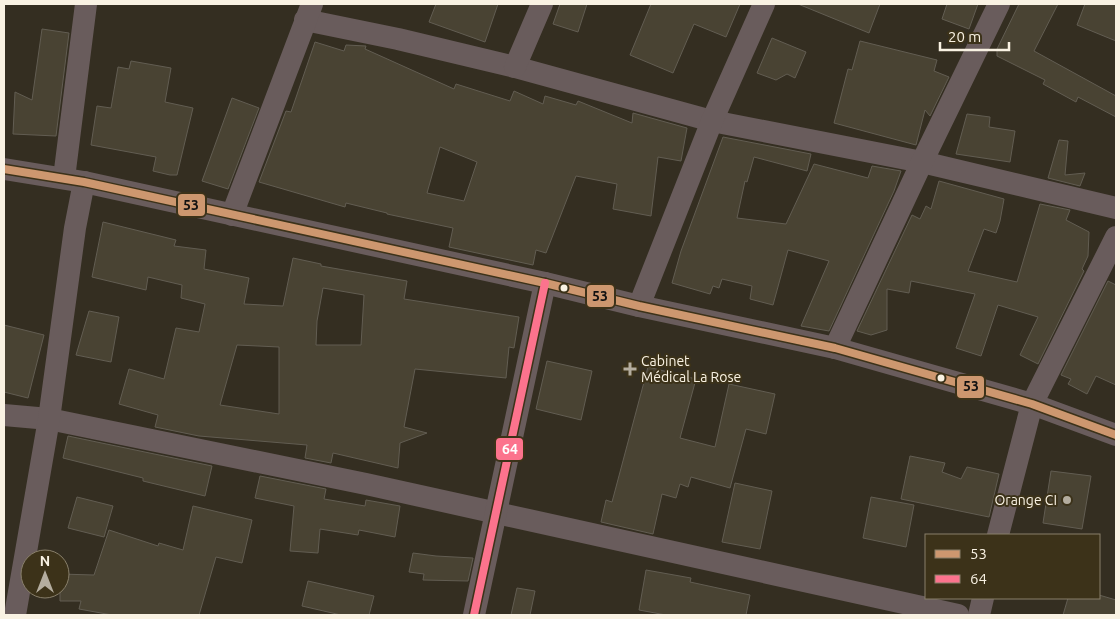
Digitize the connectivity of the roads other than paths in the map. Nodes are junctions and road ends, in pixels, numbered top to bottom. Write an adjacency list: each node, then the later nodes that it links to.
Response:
1 (86, 4): 10 (street)
2 (542, 4): 6 (street)
3 (764, 4): 7 (street)
4 (999, 4): 8 (street)
5 (308, 12): 6 (street); 12 (street)
6 (515, 67): 7 (street)
7 (712, 121): 8 (street); 15 (street)
8 (922, 162): 11 (street); 16 (street)
9 (4, 169): 10 (street)
10 (74, 180): 12 (street); 19 (street)
11 (1116, 208)
12 (232, 215): 14 (street)
13 (1116, 237): 17 (street)
14 (545, 282): 15 (street); 21 (street)
15 (639, 306): 16 (street)
16 (835, 348): 17 (street)
17 (1032, 404): 20 (street); 22 (street)
18 (4, 415): 19 (street)
19 (49, 418): 21 (street); 24 (street)
20 (1116, 435)
21 (497, 512): 25 (street); 26 (street)
22 (998, 534)
23 (983, 599): 27 (street)
24 (15, 615)
25 (474, 615)
26 (958, 615)
27 (979, 615)

